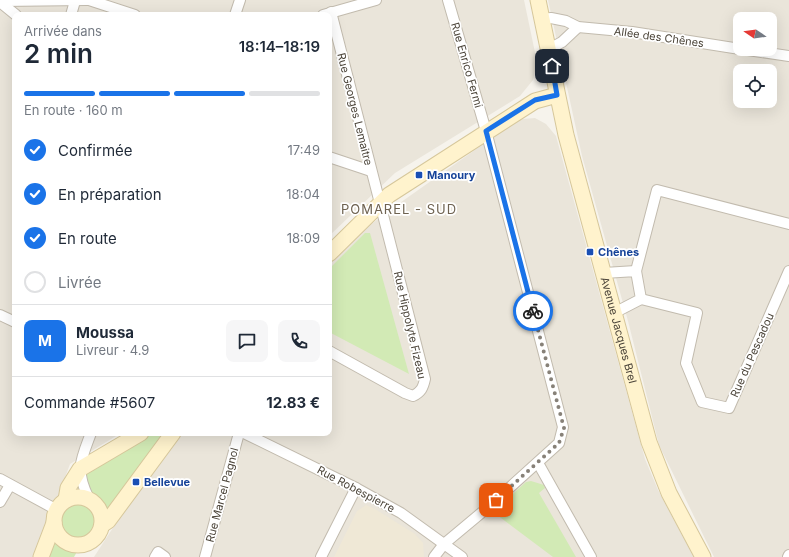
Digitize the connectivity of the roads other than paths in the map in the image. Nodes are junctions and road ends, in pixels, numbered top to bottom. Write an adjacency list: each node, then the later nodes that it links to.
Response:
1 (89, 0): 6 (street); 10 (street)
2 (240, 0): 11 (street)
3 (376, 0): 12 (street)
4 (448, 0): 21 (street, Rue Enrico Fermi)
5 (538, 0): 13 (street, Avenue Jacques Brel)
6 (75, 1): 7 (street); 9 (street)
7 (0, 2): 8 (street)
8 (12, 12)
9 (72, 12)
10 (126, 12)
11 (236, 12)
12 (332, 13)
13 (542, 19): 14 (street, Allée des Chênes); 17 (street, Avenue Jacques Brel)
14 (578, 27): 16 (street, Allée des Chênes); 17 (street)
15 (332, 32): 23 (street, Rue Georges Lemaitre)
16 (733, 48)
17 (549, 49): 20 (street, Avenue Jacques Brel)
18 (777, 54): 19 (street, Allée des Chênes)
19 (789, 56)
20 (557, 95): 21 (street); 29 (street, Avenue Jacques Brel)
21 (486, 131): 24 (street); 40 (street, Rue Enrico Fermi)
22 (332, 158): 23 (street)
23 (371, 171): 24 (street, Rue Georges Lemaitre)
24 (381, 204): 26 (street); 34 (street, Rue Hippolyte Fizeau)
25 (789, 224): 28 (street)
26 (332, 250)
27 (789, 270): 30 (street, Rue du Pescadou)
28 (636, 271): 29 (street); 30 (street)
29 (604, 274): 31 (street, Avenue Jacques Brel)
30 (641, 299): 31 (street)
31 (614, 313): 60 (street, Avenue Jacques Brel)
32 (0, 315): 33 (street)
33 (12, 321)
34 (332, 353)
35 (90, 436): 41 (street)
36 (136, 436): 41 (street)
37 (170, 436): 48 (street)
38 (238, 436): 55 (street, Rue Marcel Pagnol)
39 (250, 436): 44 (street, Rue Robespierre)
40 (538, 463): 50 (street, Rue Enrico Fermi); 59 (street)
41 (80, 469): 45 (street); 47 (street)
42 (0, 479): 43 (street)
43 (10, 485): 46 (street); 47 (street)
44 (356, 488): 50 (street, Rue Robespierre); 56 (street)
45 (89, 499): 47 (street); 48 (street)
46 (0, 502)
47 (59, 511): 49 (street); 51 (street)
48 (102, 525): 49 (street)
49 (89, 542): 52 (street)
50 (444, 544): 57 (street, Rue Enrico Fermi); 58 (street, Rue Robespierre)
51 (41, 557)
52 (83, 557)
53 (155, 557): 54 (street)
54 (165, 557)
55 (204, 557)
56 (321, 557)
57 (434, 557)
58 (462, 557)
59 (591, 557)
60 (703, 557)

